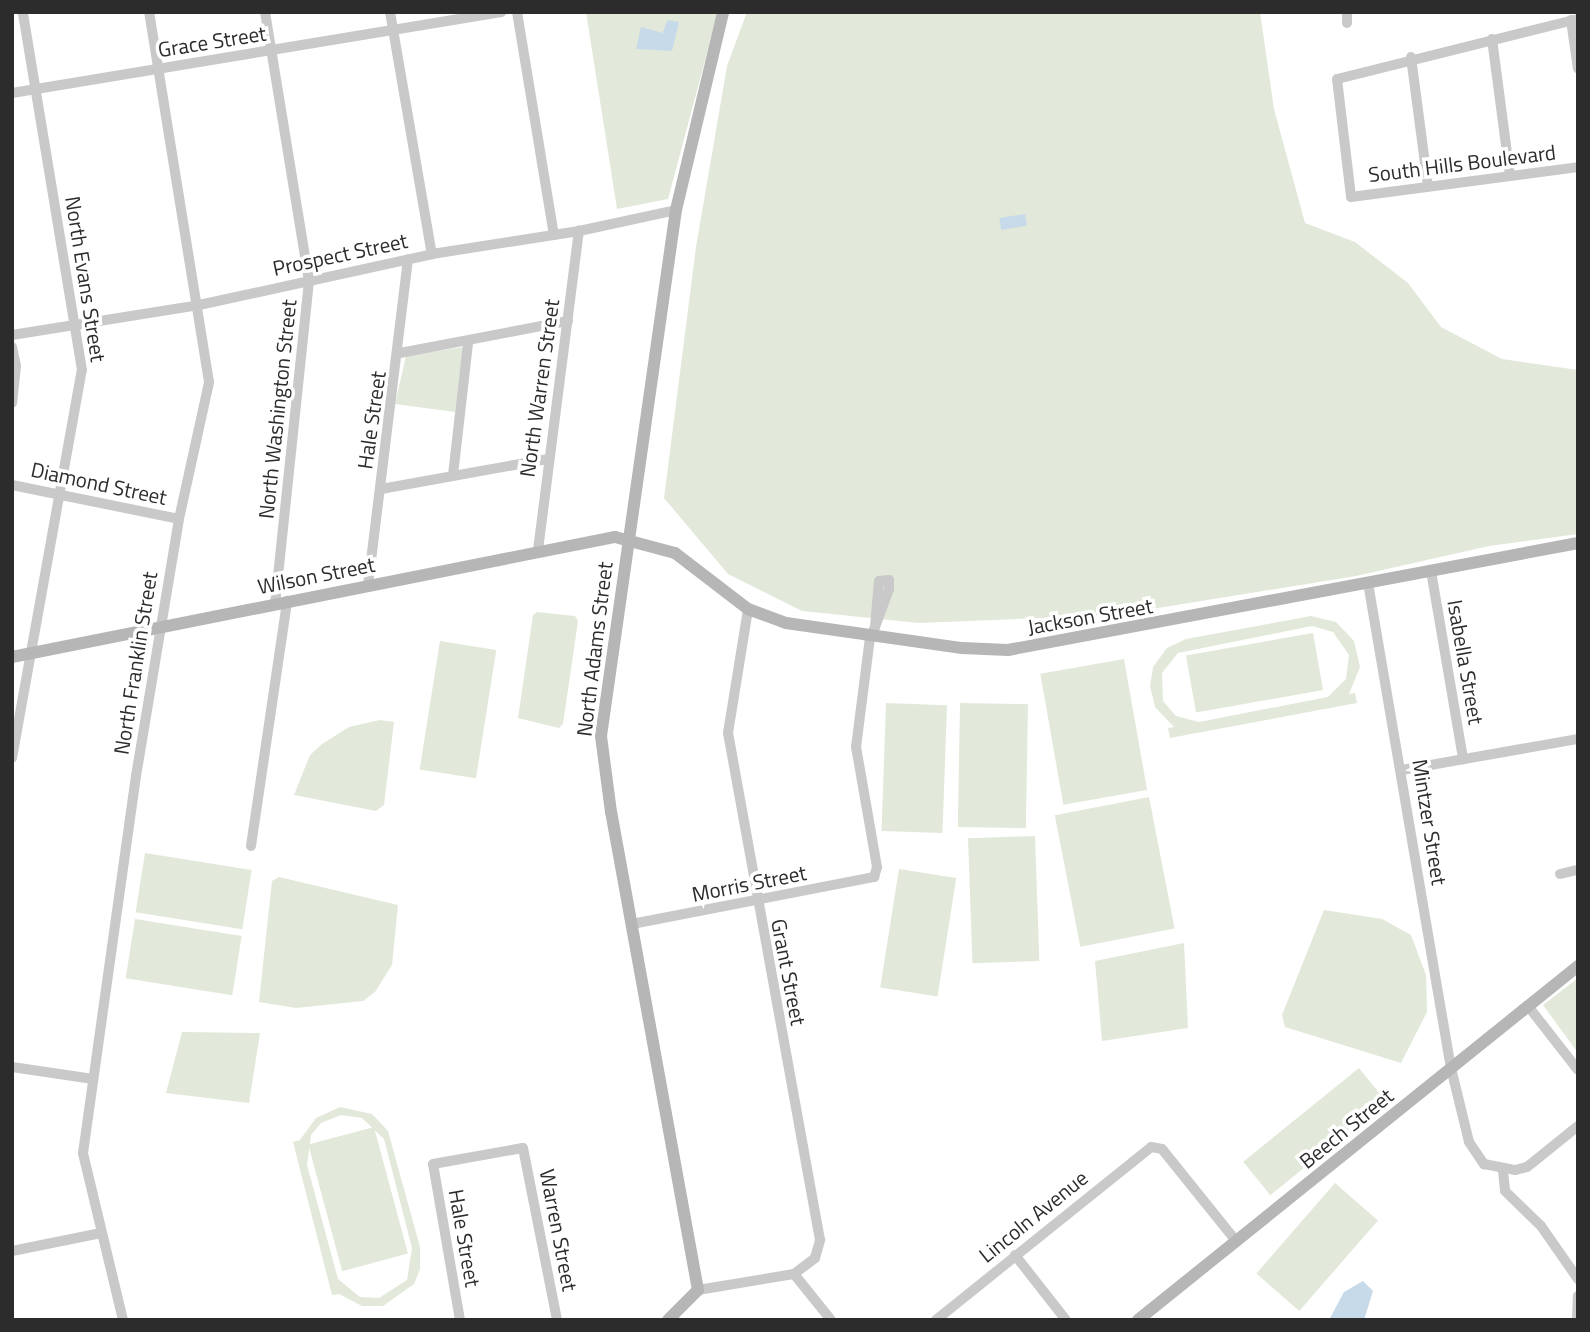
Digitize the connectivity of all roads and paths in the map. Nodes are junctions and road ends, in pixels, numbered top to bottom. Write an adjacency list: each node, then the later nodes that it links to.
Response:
1 (23, 12): 15 (street, North Evans Street)
2 (149, 12): 14 (street, North Franklin Street)
3 (265, 12): 11 (street, North Washington Street)
4 (390, 12): 9 (street)
5 (501, 12): 9 (street, Grace Street)
6 (517, 12): 22 (street)
7 (723, 12): 20 (street, North Adams Street)
8 (1574, 20): 10 (street); 13 (street)
9 (393, 29): 11 (street, Grace Street); 23 (street)
10 (1492, 39): 12 (street); 18 (street)
11 (272, 51): 14 (street, Grace Street); 25 (street, North Washington Street)
12 (1411, 57): 19 (street); 19 (street, South Hills Boulevard)
13 (1578, 68)
14 (158, 69): 15 (street, Grace Street); 26 (street, North Franklin Street)
15 (37, 90): 16 (street, Grace Street); 28 (street, North Evans Street)
16 (12, 93)
17 (1578, 167): 18 (street, South Hills Boulevard)
18 (1510, 175): 19 (street, South Hills Boulevard)
19 (1428, 186)
20 (676, 210): 21 (street, Prospect Street); 40 (street, North Adams Street)
21 (579, 231): 22 (street, Prospect Street); 27 (street, North Warren Street)
22 (554, 235): 23 (street, Prospect Street)
23 (432, 254): 24 (street, Prospect Street)
24 (408, 260): 25 (street, Prospect Street); 32 (street, Hale Street)
25 (309, 281): 26 (street, Prospect Street); 46 (street, North Washington Street)
26 (199, 305): 28 (street, Prospect Street); 39 (street, North Franklin Street)
27 (568, 321): 30 (street); 34 (street, North Warren Street)
28 (75, 324): 29 (street, Prospect Street); 38 (street, North Evans Street)
29 (12, 335)
30 (468, 343): 32 (street); 35 (street)
31 (12, 347): 33 (street)
32 (400, 352): 37 (street, Hale Street)
33 (12, 403)
34 (547, 459): 35 (street); 42 (street, North Warren Street)
35 (453, 475): 37 (street)
36 (12, 485): 38 (street, Diamond Street)
37 (381, 489): 45 (street, Hale Street)
38 (57, 495): 39 (street, Diamond Street); 50 (street, North Evans Street)
39 (179, 519): 48 (street, North Franklin Street)
40 (628, 539): 42 (street, Wilson Street); 47 (street, Jackson Street); 60 (street, North Adams Street)
41 (1578, 544): 43 (street, Jackson Street)
42 (538, 550): 45 (street, Wilson Street)
43 (1431, 571): 44 (street, Jackson Street); 54 (street, Isabella Street)
44 (1368, 583): 49 (street, Jackson Street); 55 (street, Mintzer Street)
45 (368, 585): 46 (street, Wilson Street)
46 (281, 602): 48 (street, Wilson Street); 56 (street, North Washington Street)
47 (748, 609): 49 (street, Jackson Street); 59 (street, Grant Street)
48 (161, 627): 50 (street, Wilson Street); 66 (street, North Franklin Street)
49 (873, 632): 59 (street, Morris Street)
50 (28, 654): 51 (street, Wilson Street); 53 (street, North Evans Street)
51 (12, 657)
52 (1578, 739): 54 (street)
53 (12, 758)
54 (1463, 759): 55 (street)
55 (1402, 770): 64 (street, Mintzer Street)
56 (251, 846)
57 (1578, 870): 58 (street)
58 (1560, 874)
59 (756, 903): 60 (street, Morris Street); 74 (street, Grant Street)
60 (632, 924): 76 (street, North Adams Street)
61 (1578, 966): 62 (street, Beech Street)
62 (1528, 1006): 64 (street, Beech Street); 65 (street)
63 (12, 1067): 66 (street)
64 (1451, 1068): 69 (street, Mintzer Street); 71 (street, Beech Street)
65 (1578, 1070)
66 (93, 1079): 70 (street, North Franklin Street)
67 (1578, 1126): 69 (street)
68 (523, 1148): 79 (street, Hale Street); 80 (street, Warren Street)
69 (1503, 1171): 75 (street)
70 (102, 1233): 72 (street); 78 (street, North Franklin Street)
71 (1236, 1241): 73 (street, Lincoln Avenue); 85 (street, Beech Street)
72 (12, 1251)
73 (1015, 1255): 83 (street, Lincoln Avenue); 84 (street)
74 (794, 1274): 76 (street); 82 (street)
75 (1578, 1279)
76 (698, 1290): 81 (street)
77 (1578, 1296): 86 (street)
78 (123, 1320)
79 (460, 1320)
80 (557, 1320)
81 (668, 1320)
82 (831, 1320)
83 (936, 1320)
84 (1066, 1320)
85 (1138, 1320)
86 (1577, 1320)

